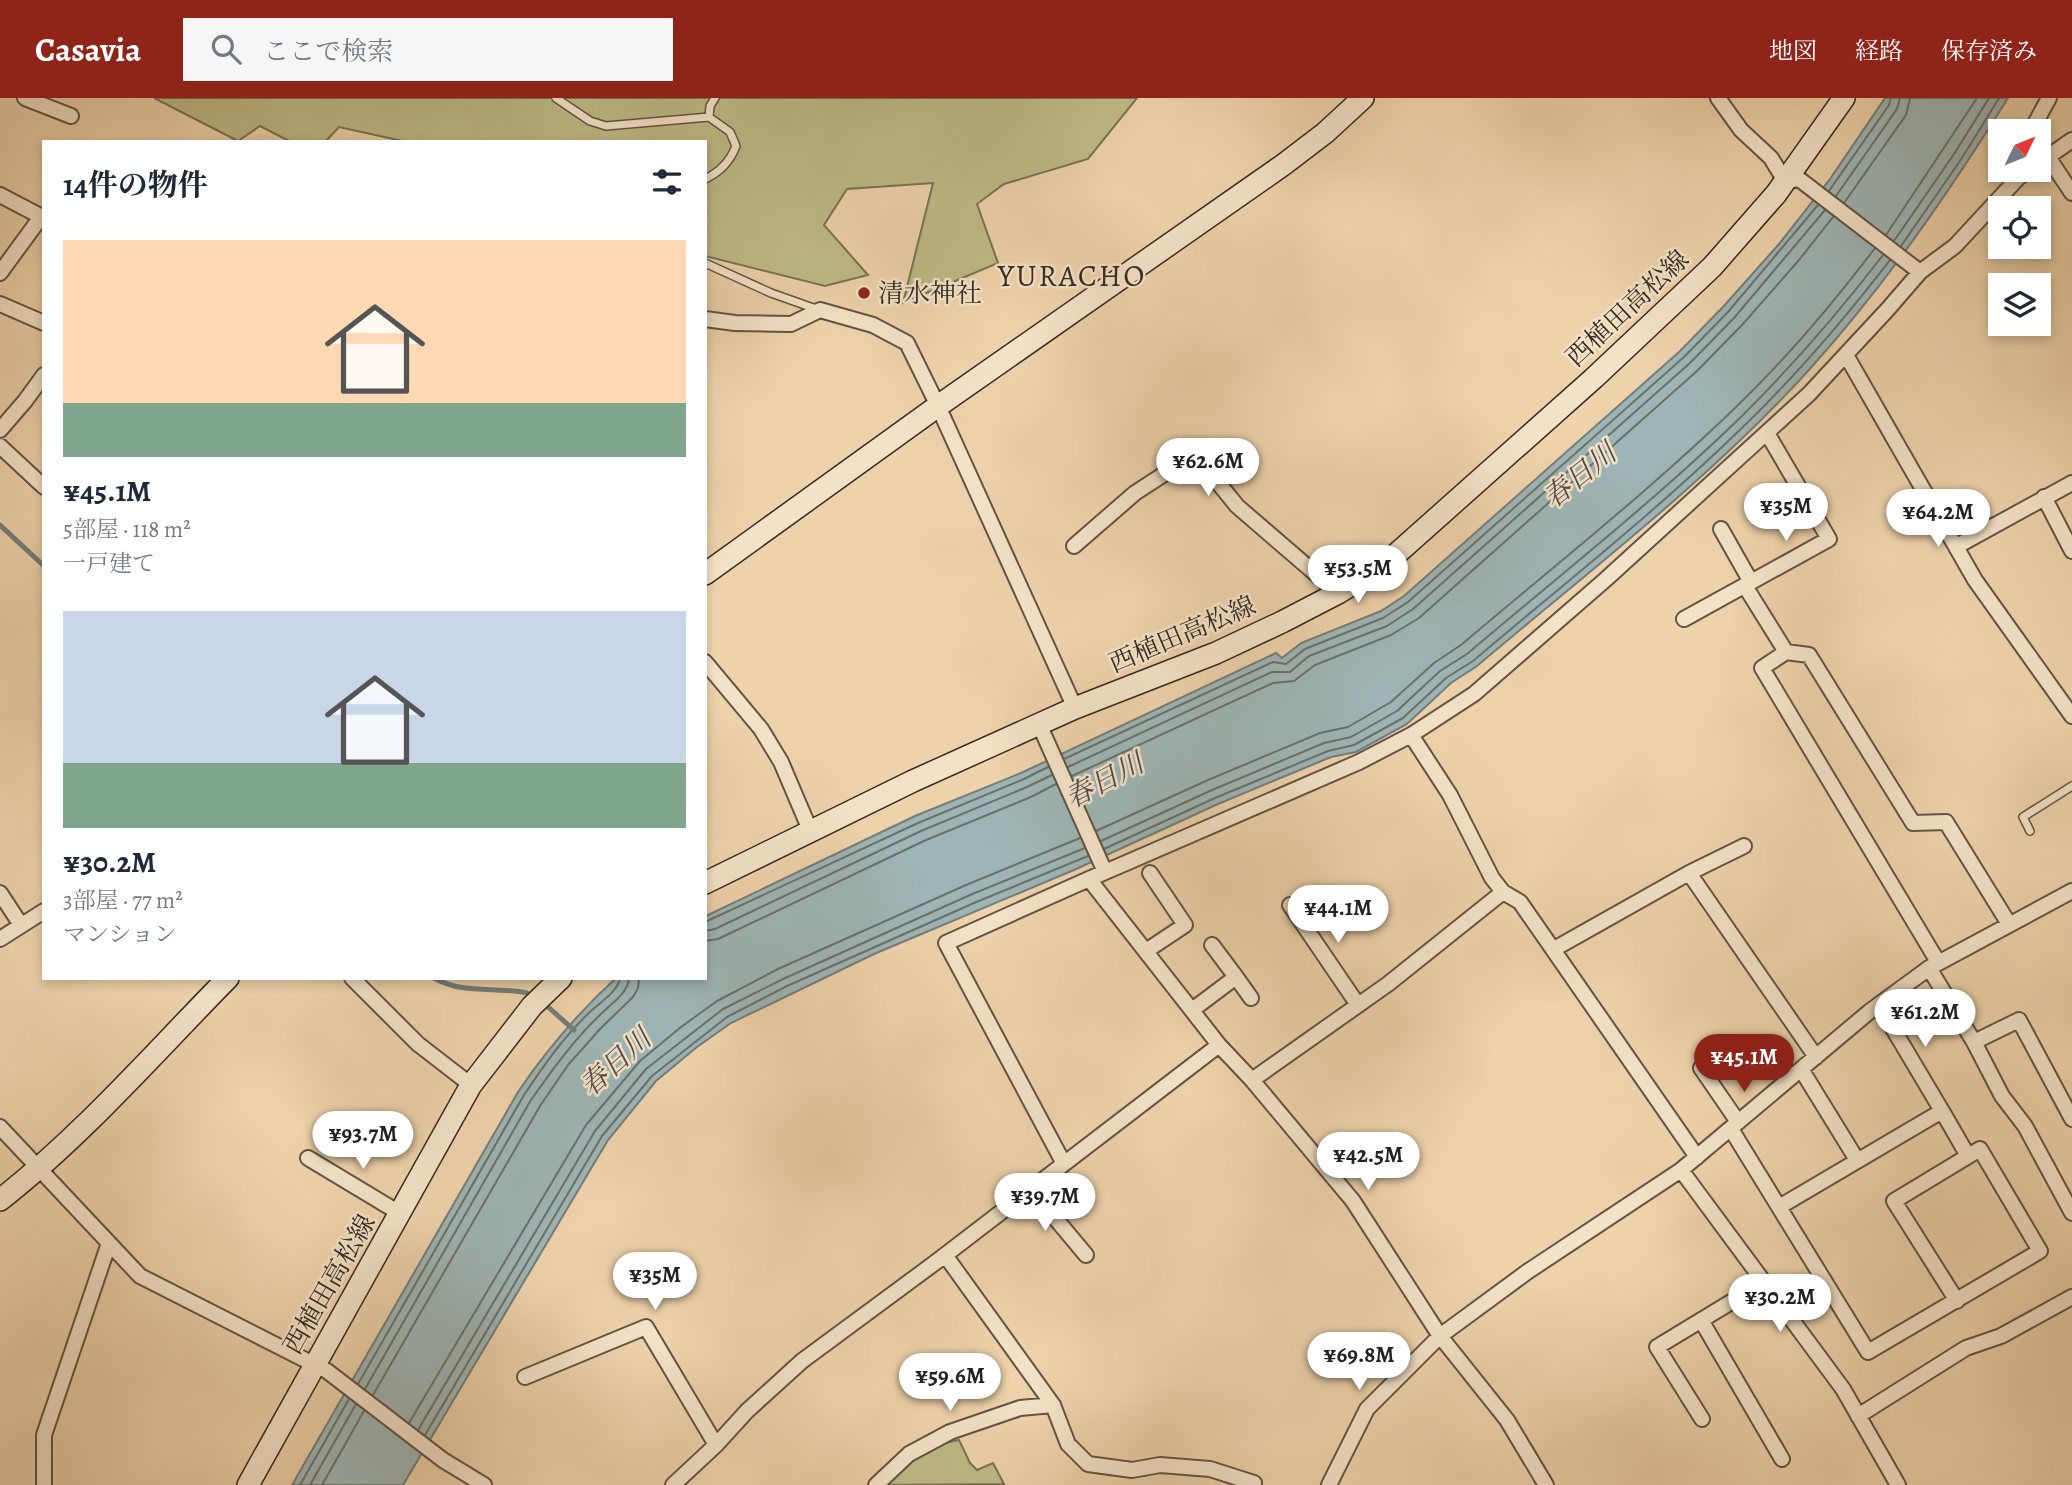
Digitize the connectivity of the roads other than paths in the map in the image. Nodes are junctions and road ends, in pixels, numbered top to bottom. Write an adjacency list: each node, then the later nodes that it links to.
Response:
1 (25, 98): 8 (street)
2 (556, 98): 9 (lane)
3 (715, 98): 9 (lane)
4 (1363, 98): 29 (main road)
5 (1718, 98): 15 (street)
6 (1844, 98): 15 (main road, 西植田高松線)
7 (2049, 98): 10 (street)
8 (71, 116)
9 (709, 117): 14 (lane)
10 (2038, 119)
11 (2072, 140): 12 (street)
12 (2051, 154)
13 (2051, 169): 17 (street)
14 (707, 178)
15 (1785, 180): 21 (street); 42 (main road, 西植田高松線)
16 (2014, 182): 21 (street)
17 (2072, 193)
18 (0, 195): 19 (street)
19 (42, 217): 22 (street)
20 (707, 264): 24 (lane)
21 (1914, 268): 27 (street)
22 (0, 273)
23 (0, 304): 26 (street)
24 (820, 310): 25 (street); 29 (street)
25 (707, 319)
26 (42, 322)
27 (1846, 355): 31 (street); 38 (street)
28 (42, 378): 30 (street)
29 (939, 406): 40 (main road); 47 (street)
30 (0, 430)
31 (1767, 433): 41 (street); 50 (street)
32 (0, 446): 34 (street)
33 (2072, 483): 35 (street)
34 (42, 485)
35 (2044, 497): 38 (street); 39 (street)
36 (1721, 528): 41 (street)
37 (1074, 545): 42 (street)
38 (1956, 547): 46 (street)
39 (2072, 551)
40 (707, 573)
41 (1748, 584): 43 (street); 44 (street)
42 (1338, 593): 47 (main road, 西植田高松線)
43 (1684, 620)
44 (1786, 652): 65 (street); 71 (street)
45 (707, 664): 52 (street)
46 (2066, 697): 48 (street)
47 (1075, 708): 49 (main road, 西植田高松線)
48 (2072, 716)
49 (1039, 724): 52 (main road, 西植田高松線); 55 (street)
50 (1411, 735): 55 (street); 61 (street)
51 (2072, 786): 53 (lane)
52 (810, 830): 59 (main road, 西植田高松線)
53 (2030, 831)
54 (1744, 846): 57 (street)
55 (1105, 872): 58 (street)
56 (1150, 873): 70 (street)
57 (1689, 873): 69 (street); 82 (street)
58 (1089, 879): 70 (street); 95 (street)
59 (707, 882)
60 (2072, 891): 65 (street)
61 (1503, 892): 69 (street); 77 (street)
62 (0, 893): 66 (street)
63 (1290, 905): 77 (street)
64 (42, 912): 66 (street)
65 (2009, 924): 71 (street)
66 (21, 925): 67 (street)
67 (0, 939)
68 (1212, 945): 72 (street)
69 (1554, 948): 92 (street)
70 (1146, 951): 79 (street)
71 (1933, 965): 78 (street); 80 (street)
72 (1237, 977): 76 (street); 79 (street)
73 (226, 980): 96 (main road)
74 (354, 980): 86 (street)
75 (559, 980): 86 (main road, 西植田高松線)
76 (1251, 998)
77 (1358, 1005): 85 (street)
78 (1879, 1005): 82 (street); 87 (street)
79 (1192, 1010): 81 (street)
80 (1974, 1042): 88 (street); 101 (street)
81 (1219, 1045): 85 (street); 95 (street)
82 (1816, 1057): 84 (street)
83 (1701, 1068): 89 (street)
84 (1801, 1069): 89 (street); 94 (street)
85 (1252, 1080): 110 (street)
86 (471, 1085): 102 (main road, 西植田高松線)
87 (1942, 1111): 91 (street); 94 (street)
88 (2072, 1119)
89 (1734, 1126): 92 (street); 100 (street)
90 (0, 1127): 96 (street)
91 (1968, 1156): 108 (street); 108 (street)
92 (1697, 1157): 97 (street)
93 (308, 1158): 102 (street)
94 (1857, 1160): 100 (street)
95 (1063, 1162): 98 (street)
96 (39, 1168): 99 (main road); 103 (street)
97 (1681, 1170): 106 (street); 110 (street)
98 (1030, 1188): 104 (street); 105 (street)
99 (0, 1200)
100 (1779, 1207): 108 (street)
101 (2072, 1213)
102 (401, 1214): 111 (main road, 西植田高松線)
103 (109, 1243): 111 (street); 119 (street)
104 (944, 1255): 113 (street); 116 (street)
105 (1086, 1255)
106 (1764, 1282): 109 (street); 114 (street)
107 (2072, 1297): 114 (street)
108 (1957, 1301)
109 (1701, 1320): 115 (street); 117 (street)
110 (1440, 1336): 124 (street); 125 (street)
111 (321, 1367): 120 (main road, 西植田高松線); 121 (street)
112 (525, 1377): 116 (street)
113 (1053, 1405): 118 (street); 123 (street)
114 (1858, 1416): 126 (street)
115 (1702, 1419)
116 (716, 1445): 122 (street)
117 (1782, 1459)
118 (1254, 1483)
119 (44, 1485)
120 (248, 1485)
121 (484, 1485)
122 (673, 1485)
123 (876, 1485)
124 (1329, 1485)
125 (1546, 1485)
126 (1899, 1485)

